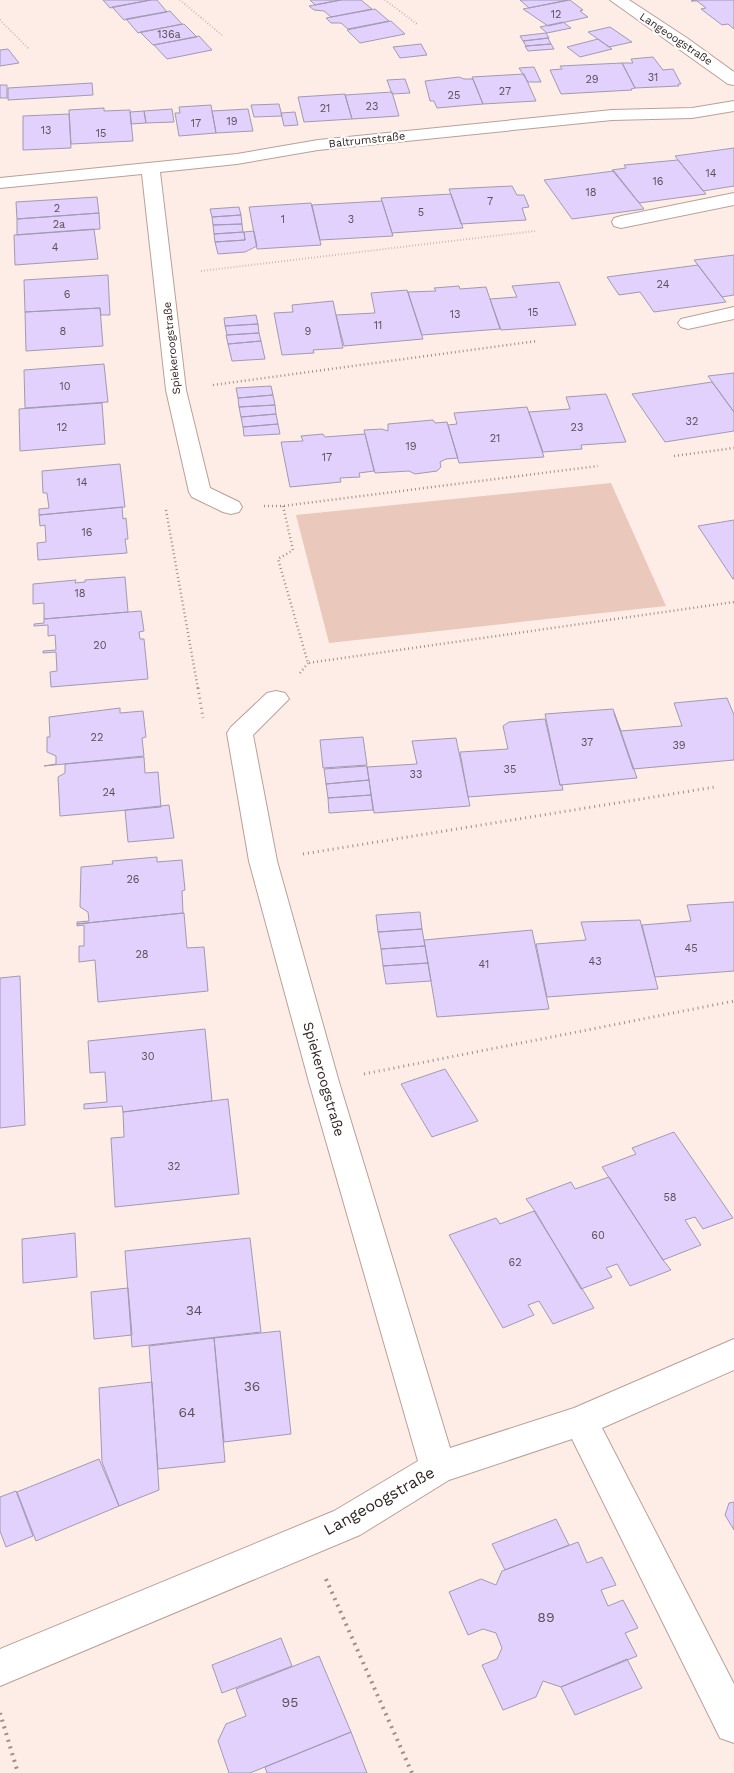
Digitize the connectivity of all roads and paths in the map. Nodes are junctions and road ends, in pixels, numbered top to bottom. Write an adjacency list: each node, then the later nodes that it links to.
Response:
1 (180, 0): 6 (path)
2 (385, 0): 5 (path)
3 (618, 0): 8 (street, Langeoogstraße)
4 (0, 20): 7 (path)
5 (418, 24)
6 (223, 36)
7 (28, 48)
8 (734, 80)
9 (734, 106): 10 (street, Baltrumstraße)
10 (150, 168): 11 (street, Baltrumstraße); 15 (street, Spiekeroogstraße)
11 (0, 183)
12 (734, 200): 13 (street)
13 (621, 222)
14 (535, 231): 15 (path)
15 (164, 275): 19 (street, Spiekeroogstraße)
16 (734, 313): 17 (street)
17 (688, 323)
18 (537, 341): 19 (path)
19 (176, 390): 25 (street, Spiekeroogstraße)
20 (734, 448): 21 (path)
21 (674, 456)
22 (598, 466): 24 (path)
23 (165, 501): 28 (path)
24 (283, 506): 25 (path); 26 (path)
25 (231, 507)
26 (734, 602)
27 (276, 699): 28 (street)
28 (240, 733): 30 (street, Spiekeroogstraße)
29 (715, 787): 30 (path)
30 (263, 861): 32 (street, Spiekeroogstraße)
31 (734, 1001): 32 (path)
32 (324, 1082): 35 (street, Spiekeroogstraße)
33 (734, 1354): 34 (street, Langeoogstraße)
34 (581, 1421): 35 (street, Langeoogstraße); 39 (street)
35 (438, 1468): 36 (street, Langeoogstraße)
36 (309, 1539): 37 (street, Langeoogstraße); 41 (path)
37 (0, 1668)
38 (0, 1713): 40 (path)
39 (734, 1724)
40 (18, 1773)
41 (412, 1773)

